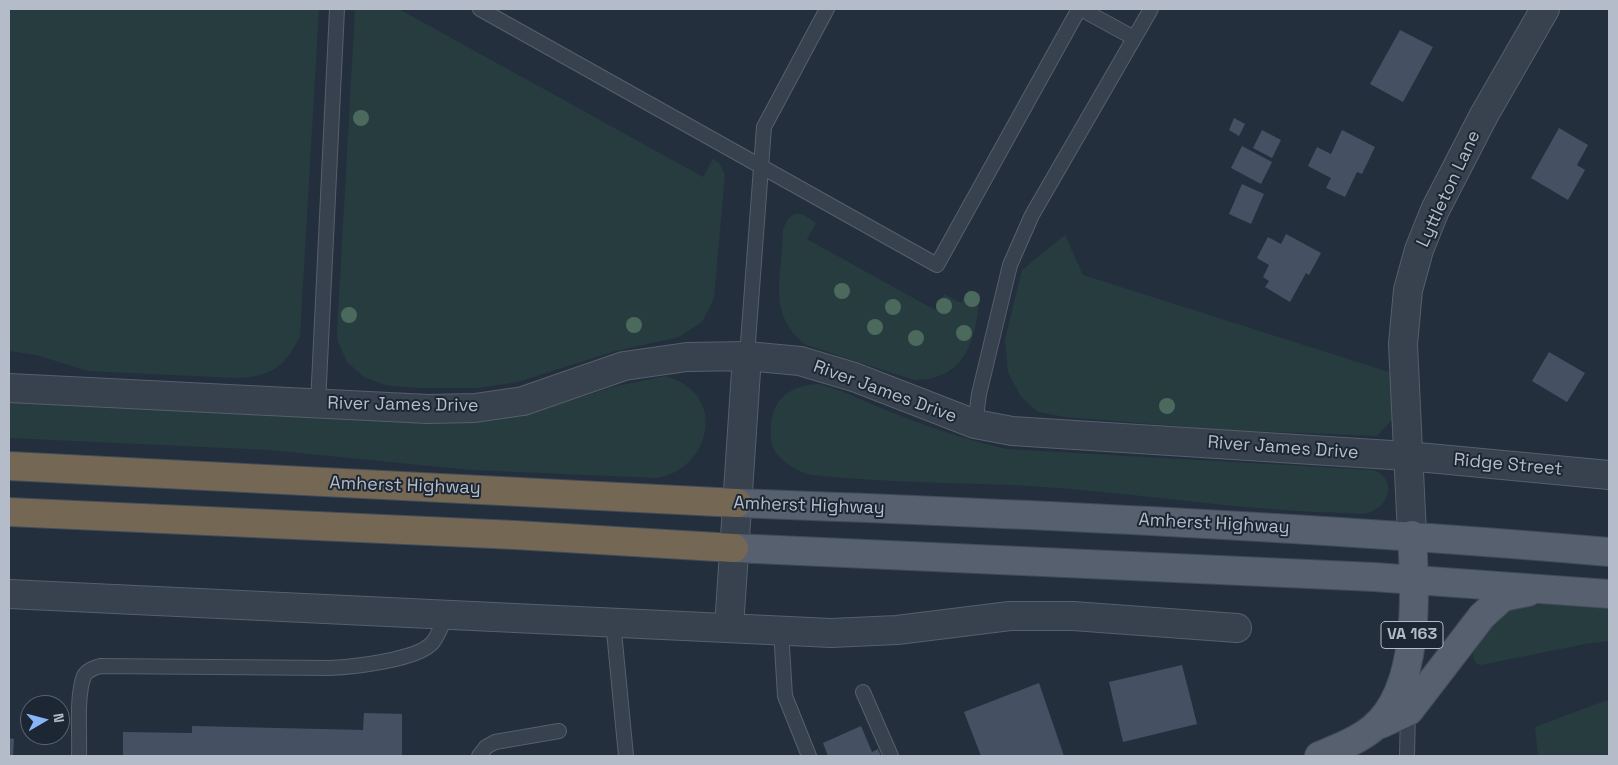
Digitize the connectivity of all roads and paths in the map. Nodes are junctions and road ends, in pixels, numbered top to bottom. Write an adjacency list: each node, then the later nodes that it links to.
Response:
1 (337, 9): 11 (lane)
2 (480, 9): 8 (lane)
3 (827, 9): 8 (lane)
4 (1080, 9): 7 (lane); 8 (lane)
5 (1151, 9): 7 (lane)
6 (1544, 9): 13 (street, Lyttleton Lane)
7 (1134, 38): 12 (lane)
8 (760, 166): 9 (lane)
9 (747, 356): 11 (street, River James Drive); 12 (street, River James Drive); 16 (street)
10 (9, 388): 11 (street, River James Drive)
11 (318, 404)
12 (975, 424): 13 (street, River James Drive)
13 (1407, 456): 15 (street, Ridge Street); 18 (street, Lyttleton Lane)
14 (9, 466): 16 (highway, Amherst Highway)
15 (1609, 475)
16 (737, 503): 18 (main road, Amherst Highway); 19 (street)
17 (9, 512): 19 (highway)
18 (1412, 535): 20 (main road, Amherst Highway); 21 (main road, VA 163)
19 (734, 548): 21 (main road); 27 (street)
20 (1609, 552)
21 (1415, 582): 22 (main road); 31 (main road, VA 163)
22 (1543, 588): 24 (main road); 31 (main road)
23 (9, 594): 25 (street)
24 (1609, 594)
25 (447, 614): 26 (street); 33 (lane)
26 (612, 621): 27 (street); 35 (lane)
27 (729, 627): 29 (street)
28 (1237, 628): 29 (street)
29 (781, 630): 36 (lane)
30 (863, 692): 37 (lane)
31 (1403, 703): 38 (main road); 39 (lane)
32 (559, 731): 34 (lane)
33 (79, 756)
34 (479, 756)
35 (626, 756)
36 (809, 756)
37 (891, 756)
38 (1319, 756)
39 (1407, 756)

